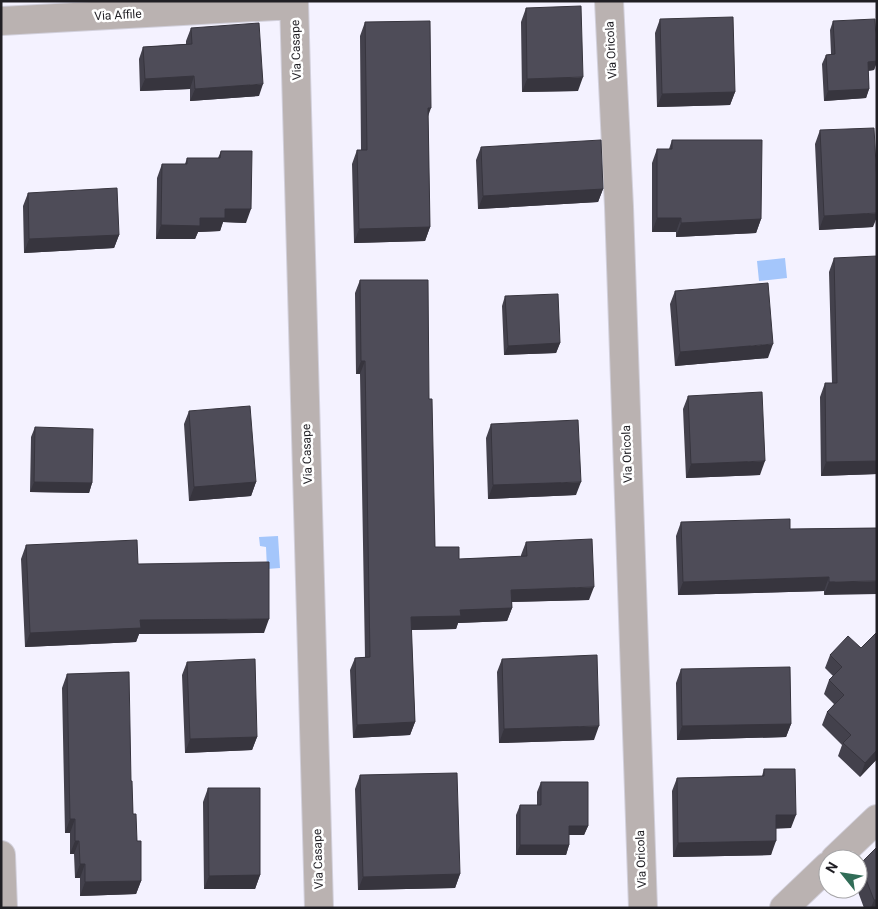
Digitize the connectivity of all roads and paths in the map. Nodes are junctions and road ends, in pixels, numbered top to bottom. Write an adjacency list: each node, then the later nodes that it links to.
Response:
1 (609, 1): 10 (street, Via Oricola)
2 (294, 3): 3 (street, Via Affile); 9 (street, Via Casape)
3 (1, 21)
4 (877, 819): 5 (street)
5 (846, 849)
6 (1, 855): 8 (street)
7 (818, 876): 11 (street)
8 (3, 908)
9 (319, 908)
10 (643, 908)
11 (784, 908)

